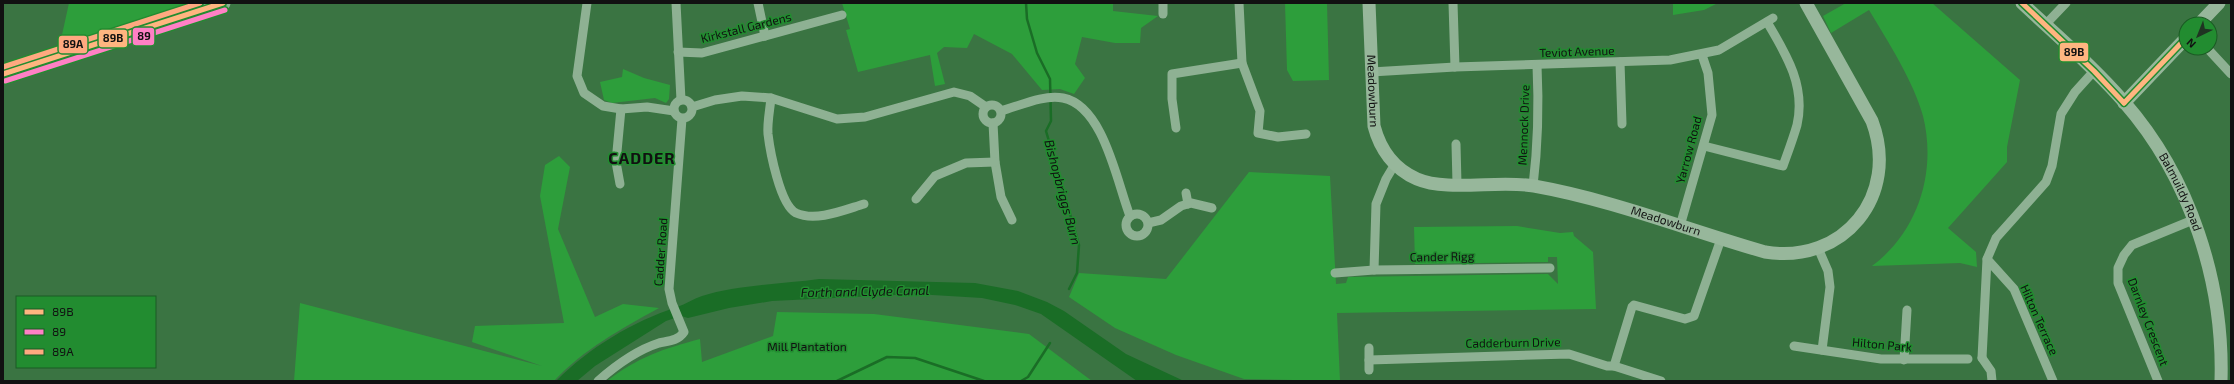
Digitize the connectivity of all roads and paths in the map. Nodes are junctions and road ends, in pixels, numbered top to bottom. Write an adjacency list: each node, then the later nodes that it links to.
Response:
1 (224, 3): 28 (main road)
2 (587, 3): 35 (street)
3 (676, 3): 19 (street)
4 (758, 3): 17 (street)
5 (1163, 3): 13 (street)
6 (1239, 3): 23 (street)
7 (1369, 3): 27 (street, Meadowburn)
8 (1453, 3): 25 (street)
9 (1806, 3): 61 (street, Meadowburn)
10 (2022, 3): 16 (street, Balmuildy Road)
11 (2066, 3): 16 (street)
12 (2219, 3): 15 (street)
13 (1163, 14)
14 (842, 15): 17 (street, Kirkstall Gardens)
15 (2207, 16)
16 (2045, 25): 26 (street, Balmuildy Road)
17 (765, 36): 19 (street, Kirkstall Gardens)
18 (2178, 46): 32 (street)
19 (678, 52): 31 (street)
20 (1702, 55): 22 (street, Teviot Avenue); 44 (street, Yarrow Road); 44 (street, Teviot Avenue)
21 (2214, 56): 29 (street)
22 (1620, 62): 24 (street, Teviot Avenue); 40 (street)
23 (1242, 63): 41 (street); 42 (street)
24 (1537, 65): 25 (street, Teviot Avenue); 49 (street, Mennock Drive)
25 (1455, 67): 27 (street, Teviot Avenue)
26 (2094, 71): 32 (street, Balmuildy Road); 62 (street)
27 (1371, 72): 46 (street, Meadowburn)
28 (3, 74)
29 (2231, 74)
30 (771, 98): 33 (street); 34 (street); 52 (street)
31 (681, 100): 33 (street); 36 (street)
32 (2124, 102): 57 (street, Balmuildy Road)
33 (692, 107): 38 (street)
34 (986, 107): 37 (street); 39 (street)
35 (621, 109): 36 (street); 47 (street)
36 (674, 111): 38 (street)
37 (1000, 111): 39 (street); 55 (street)
38 (682, 119): 75 (street, Cadder Road)
39 (993, 123): 45 (street)
40 (1622, 124)
41 (1176, 128)
42 (1306, 134)
43 (1456, 144): 48 (street)
44 (1704, 146): 59 (street, Yarrow Road)
45 (995, 162): 51 (street); 56 (street)
46 (1395, 164): 48 (street, Meadowburn); 64 (street)
47 (620, 184)
48 (1457, 184): 49 (street, Meadowburn)
49 (1533, 186): 59 (street, Meadowburn)
50 (1186, 193): 53 (street)
51 (916, 199)
52 (864, 204)
53 (1188, 204): 54 (street); 58 (street)
54 (1212, 208)
55 (1130, 216): 58 (street); 58 (street)
56 (1012, 220)
57 (2193, 220): 79 (street, Darnley Crescent); 80 (street, Balmuildy Road)
58 (1148, 223)
59 (1680, 226): 60 (street, Meadowburn)
60 (1721, 239): 61 (street, Meadowburn); 73 (street)
61 (1818, 248): 69 (street)
62 (1987, 259): 70 (street); 78 (street, Hilton Terrace)
63 (1550, 268): 64 (street, Cander Rigg)
64 (1374, 270): 65 (street, Cander Rigg)
65 (1336, 273)
66 (1907, 310): 72 (street)
67 (1794, 346): 69 (street, Hilton Park)
68 (1369, 348): 71 (street)
69 (1822, 350): 72 (street, Hilton Park)
70 (1975, 358): 72 (street, Hilton Park); 77 (street)
71 (1369, 360): 73 (street, Cadderburn Drive); 74 (street)
72 (1904, 360)
73 (1614, 366): 76 (street, Cadderburn Drive)
74 (1369, 370)
75 (598, 381)
76 (1661, 381)
77 (1992, 381)
78 (2053, 381)
79 (2158, 381)
80 (2221, 381)

